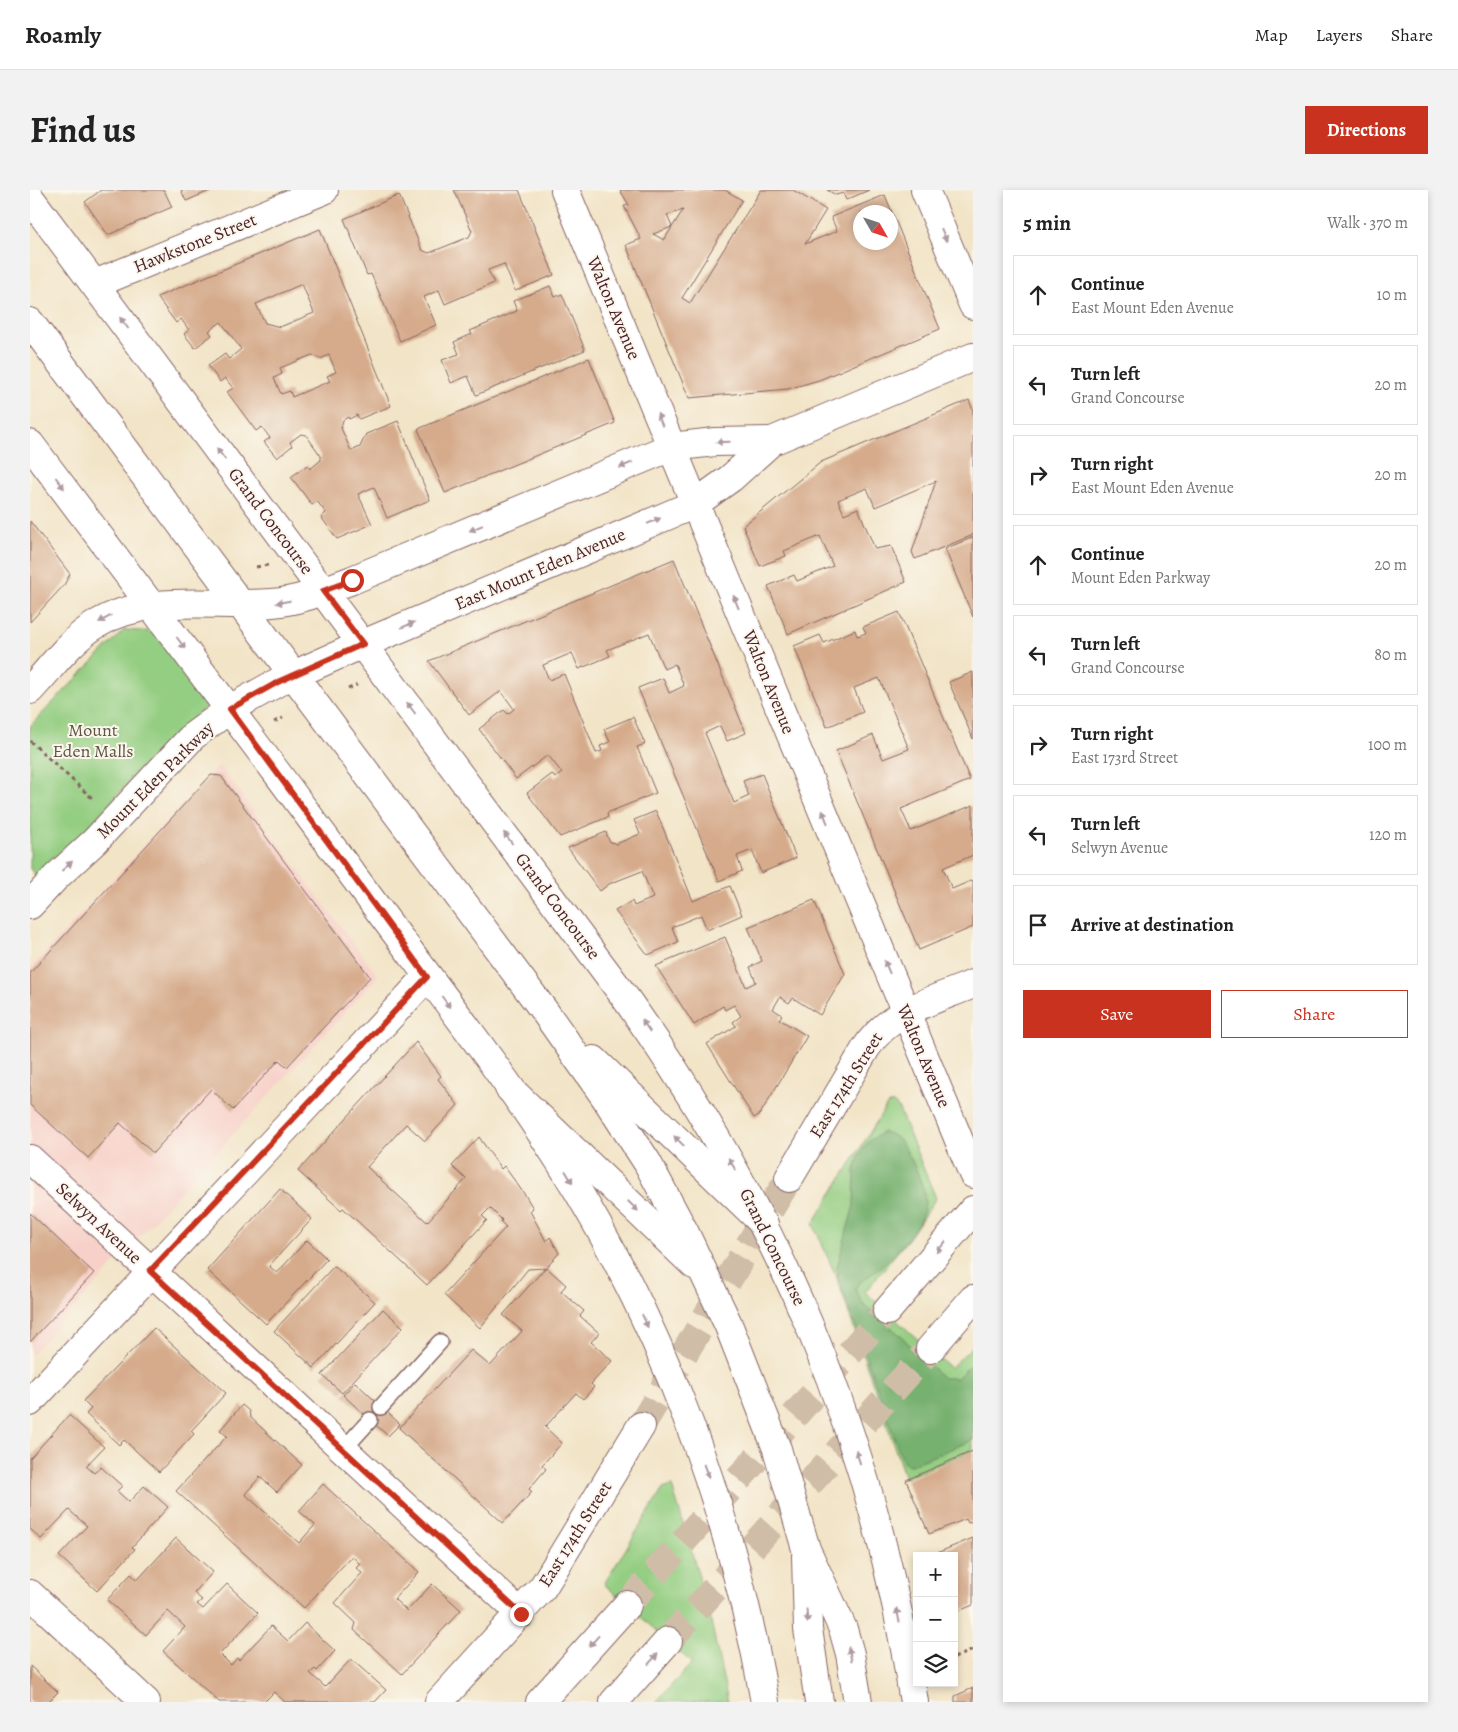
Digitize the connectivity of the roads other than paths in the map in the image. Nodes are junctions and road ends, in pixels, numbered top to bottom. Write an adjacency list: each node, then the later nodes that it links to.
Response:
1 (324, 190): 5 (main road, Hawkstone Street)
2 (565, 190): 11 (main road, Walton Avenue, one-way to 2)
3 (925, 190): 6 (main road, one-way to 6)
4 (30, 198): 5 (main road, Grand Concourse)
5 (95, 284): 13 (main road, Grand Concourse, one-way to 5)
6 (973, 305)
7 (30, 322): 15 (main road)
8 (973, 357): 9 (main road, East Mount Eden Avenue)
9 (772, 442): 11 (main road, East Mount Eden Avenue, one-way to 11); 12 (main road, East Mount Eden Avenue)
10 (30, 444): 14 (main road, one-way to 14)
11 (671, 447): 12 (main road, Walton Avenue); 13 (main road, East Mount Eden Avenue, one-way to 13)
12 (695, 504): 16 (main road, East Mount Eden Avenue, one-way to 12); 24 (main road, Walton Avenue, one-way to 12)
13 (323, 591): 15 (main road, East Mount Eden Avenue, one-way to 15); 16 (main road, Grand Concourse)
14 (151, 604): 15 (main road); 18 (main road, one-way to 18); 19 (main road, one-way to 19)
15 (243, 604): 17 (main road)
16 (363, 644): 17 (main road, East Mount Eden Avenue); 30 (main road, Grand Concourse, one-way to 16)
17 (295, 675): 19 (main road, Mount Eden Parkway); 23 (main road)
18 (30, 690)
19 (230, 709): 20 (main road, Mount Eden Parkway, one-way to 19); 21 (main road)
20 (31, 902)
21 (427, 977): 25 (main road, one-way to 25); 31 (main road)
22 (973, 984): 24 (main road, East 174th Street)
23 (545, 1012): 30 (main road, one-way to 23); 32 (main road)
24 (906, 1012): 27 (main road, Walton Avenue); 28 (main road, East 174th Street)
25 (509, 1088): 32 (main road, one-way to 32); 51 (main road, one-way to 51)
26 (30, 1159): 31 (main road, Selwyn Avenue)
27 (969, 1165)
28 (788, 1178)
29 (973, 1210): 34 (main road, one-way to 34)
30 (764, 1224): 54 (main road, Grand Concourse, one-way to 30)
31 (150, 1271): 37 (main road); 41 (main road, Selwyn Avenue)
32 (707, 1277): 42 (main road)
33 (973, 1300): 35 (main road)
34 (887, 1311)
35 (973, 1312)
36 (440, 1342): 38 (lane)
37 (30, 1402)
38 (381, 1407)
39 (370, 1420): 41 (lane)
40 (641, 1426): 45 (main road, East 174th Street)
41 (343, 1450): 45 (main road, Selwyn Avenue)
42 (806, 1549): 52 (main road, one-way to 52); 53 (main road, one-way to 42)
43 (30, 1594): 47 (main road)
44 (627, 1605): 49 (main road, one-way to 49)
45 (521, 1614): 48 (main road, East 174th Street)
46 (668, 1641): 50 (main road, one-way to 46)
47 (146, 1702)
48 (439, 1702)
49 (540, 1702)
50 (614, 1702)
51 (765, 1702)
52 (819, 1702)
53 (858, 1702)
54 (914, 1702)

